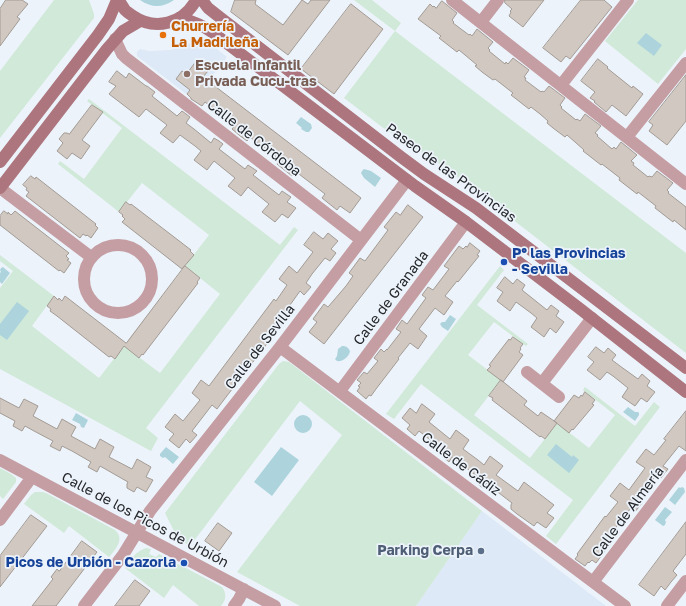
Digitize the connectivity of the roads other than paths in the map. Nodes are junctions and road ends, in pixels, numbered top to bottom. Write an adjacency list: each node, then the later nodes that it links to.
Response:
1 (117, 0): 8 (street); 14 (street)
2 (196, 0): 7 (street)
3 (202, 0): 23 (street, Paseo de las Provincias)
4 (452, 0): 9 (street)
5 (498, 0): 9 (street)
6 (628, 0): 12 (street)
7 (180, 18): 8 (street); 15 (street)
8 (140, 21): 10 (street)
9 (481, 22): 12 (street)
10 (115, 40): 17 (street); 19 (street, Calle de Córdoba)
11 (686, 63): 13 (street)
12 (561, 85): 13 (street)
13 (627, 137): 16 (street)
14 (0, 162)
15 (406, 180): 18 (street); 19 (street, Calle de Sevilla)
16 (686, 184)
17 (0, 188): 20 (street)
18 (466, 222): 21 (street); 26 (street, Calle de Granada)
19 (361, 240): 22 (street, Calle de Sevilla)
20 (91, 257): 20 (street)
21 (592, 318): 25 (street); 27 (street)
22 (280, 346): 26 (street, Calle de Cádiz); 33 (street, Calle de Sevilla)
23 (686, 368)
24 (527, 372): 25 (street)
25 (542, 383): 28 (street)
26 (340, 392): 35 (street, Calle de Cádiz)
27 (686, 392)
28 (559, 397)
29 (0, 460): 31 (street, Calle de los Picos de Urbión)
30 (686, 460): 35 (street, Calle de Almería)
31 (32, 477): 32 (street); 33 (street, Calle de los Picos de Urbión)
32 (0, 520)
33 (137, 532): 36 (street, Calle de los Picos de Urbión); 37 (street, Calle de Sevilla)
34 (686, 581): 41 (street)
35 (593, 582): 40 (street, Calle de Cádiz)
36 (244, 589): 38 (street); 39 (street, Calle de los Picos de Urbión)
37 (84, 606)
38 (234, 606)
39 (275, 606)
40 (624, 606)
41 (667, 606)

